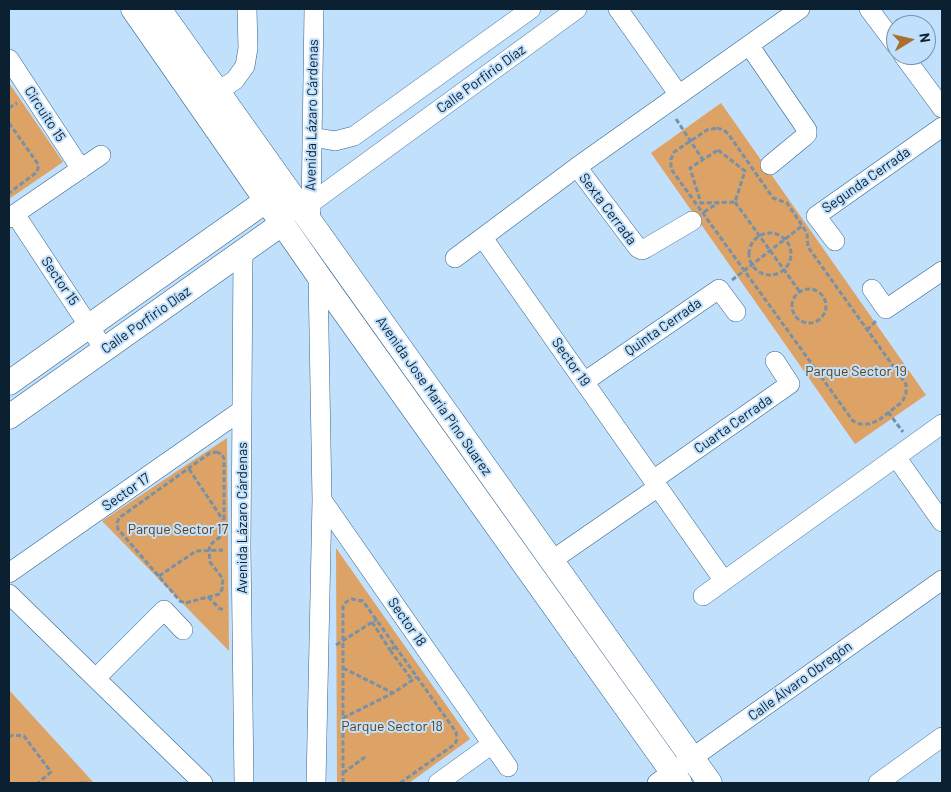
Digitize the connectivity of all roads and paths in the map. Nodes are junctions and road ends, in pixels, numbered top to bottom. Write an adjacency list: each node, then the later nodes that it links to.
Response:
1 (133, 9): 27 (street, Avenida Jose Maria Pino Suarez)
2 (159, 9): 14 (street, Avenida Jose Maria Pino Suarez)
3 (247, 9): 14 (street)
4 (314, 9): 19 (street, Avenida Lázaro Cárdenas)
5 (531, 9): 19 (street, Calle Porfirio Díaz)
6 (577, 9): 29 (street, Calle Porfirio Díaz)
7 (618, 9): 15 (street)
8 (800, 9): 11 (street)
9 (869, 9): 10 (street)
10 (886, 32)
11 (749, 45): 15 (street); 23 (street)
12 (9, 59): 25 (street, Circuito 15)
13 (910, 65): 16 (street)
14 (217, 92): 29 (street, Avenida Jose Maria Pino Suarez)
15 (673, 99): 20 (path); 24 (street)
16 (942, 108)
17 (9, 123): 26 (path)
18 (942, 127): 32 (street, Segunda Cerrada)
19 (313, 137): 29 (street, Avenida Lázaro Cárdenas)
20 (690, 140): 22 (path); 32 (path); 43 (path)
21 (101, 155): 25 (street, Sector 15)
22 (703, 160): 28 (path); 28 (path)
23 (770, 164)
24 (577, 167): 31 (street, Sexta Cerrada); 35 (street)
25 (81, 169): 30 (street, Sector 15)
26 (9, 193)
27 (266, 200): 33 (street, Avenida Jose Maria Pino Suarez); 50 (street, Calle Porfirio Díaz)
28 (735, 202): 34 (path)
29 (311, 212): 33 (street, Calle Porfirio Díaz); 55 (street, Avenida Jose Maria Pino Suarez)
30 (12, 216): 50 (street, Sector 15)
31 (692, 220)
32 (809, 221): 36 (path); 37 (street, Segunda Cerrada); 58 (path)
33 (287, 230): 39 (street, Calle Porfirio Díaz); 45 (street, Avenida Jose Maria Pino Suarez)
34 (759, 236): 36 (path); 38 (path); 41 (path)
35 (483, 238): 40 (street); 53 (street, Sector 19)
36 (785, 240): 38 (path); 42 (path)
37 (835, 241)
38 (770, 251): 41 (path); 42 (path)
39 (243, 253): 51 (street, Calle Porfirio Díaz); 57 (street, Avenida Lázaro Cárdenas)
40 (455, 258)
41 (752, 265): 42 (path); 43 (path)
42 (784, 270): 48 (path)
43 (744, 271): 46 (path); 58 (path)
44 (942, 271): 47 (street)
45 (318, 275): 56 (street, Avenida Jose Maria Pino Suarez); 65 (street)
46 (719, 289): 49 (street); 53 (street, Quinta Cerrada)
47 (872, 290)
48 (800, 292): 48 (path)
49 (736, 312)
50 (90, 327): 51 (street, Sector 15); 54 (street, Calle Porfirio Díaz)
51 (104, 349): 59 (street, Calle Porfirio Díaz)
52 (775, 361): 64 (street, Cuarta Cerrada)
53 (584, 382): 64 (street, Sector 19)
54 (9, 383)
55 (427, 387): 56 (street); 70 (street, Avenida Jose Maria Pino Suarez)
56 (406, 400): 99 (street, Avenida Jose Maria Pino Suarez)
57 (242, 410): 68 (street, Avenida Lázaro Cárdenas); 71 (street, Sector 17)
58 (888, 412): 61 (path)
59 (9, 418)
60 (942, 424): 61 (street)
61 (913, 445): 62 (street)
62 (896, 457): 66 (street); 73 (street)
63 (188, 469): 67 (path); 67 (path); 72 (path)
64 (656, 483): 70 (street); 73 (street, Sector 19)
65 (322, 500): 77 (street, Sector 18); 85 (street)
66 (942, 522)
67 (224, 523): 69 (path)
68 (241, 548): 69 (path); 104 (street, Avenida Lázaro Cárdenas)
69 (208, 551): 72 (path); 72 (path)
70 (551, 561): 96 (street, Avenida Jose Maria Pino Suarez)
71 (9, 573)
72 (159, 576)
73 (724, 580): 76 (street)
74 (942, 580): 96 (street, Calle Álvaro Obregón)
75 (9, 594): 88 (street)
76 (703, 596)
77 (396, 606): 78 (path); 81 (street, Sector 18)
78 (376, 620): 79 (path); 82 (path); 83 (path)
79 (372, 622): 82 (path); 84 (path)
80 (183, 630): 88 (street)
81 (415, 634): 83 (path); 94 (street, Sector 18)
82 (343, 641): 85 (path); 86 (path)
83 (395, 647): 84 (path); 87 (path)
84 (390, 650): 89 (path)
85 (319, 656): 105 (street)
86 (343, 668): 90 (path); 91 (path)
87 (417, 677): 89 (path); 107 (path)
88 (96, 678): 103 (street)
89 (412, 680): 90 (path)
90 (393, 692): 91 (path)
91 (343, 718): 98 (path)
92 (942, 737): 110 (street)
93 (9, 738): 100 (path)
94 (492, 744): 97 (street, Sector 18); 108 (street)
95 (365, 757): 98 (path)
96 (692, 758): 99 (street, Calle Álvaro Obregón); 109 (street, Avenida Jose Maria Pino Suarez)
97 (508, 767)
98 (342, 774): 106 (path)
99 (670, 780)
100 (38, 783)
101 (79, 783): 102 (path)
102 (88, 783)
103 (202, 783)
104 (244, 783)
105 (316, 783)
106 (342, 783)
107 (400, 783)
108 (438, 783)
109 (710, 783)
110 (878, 783)

